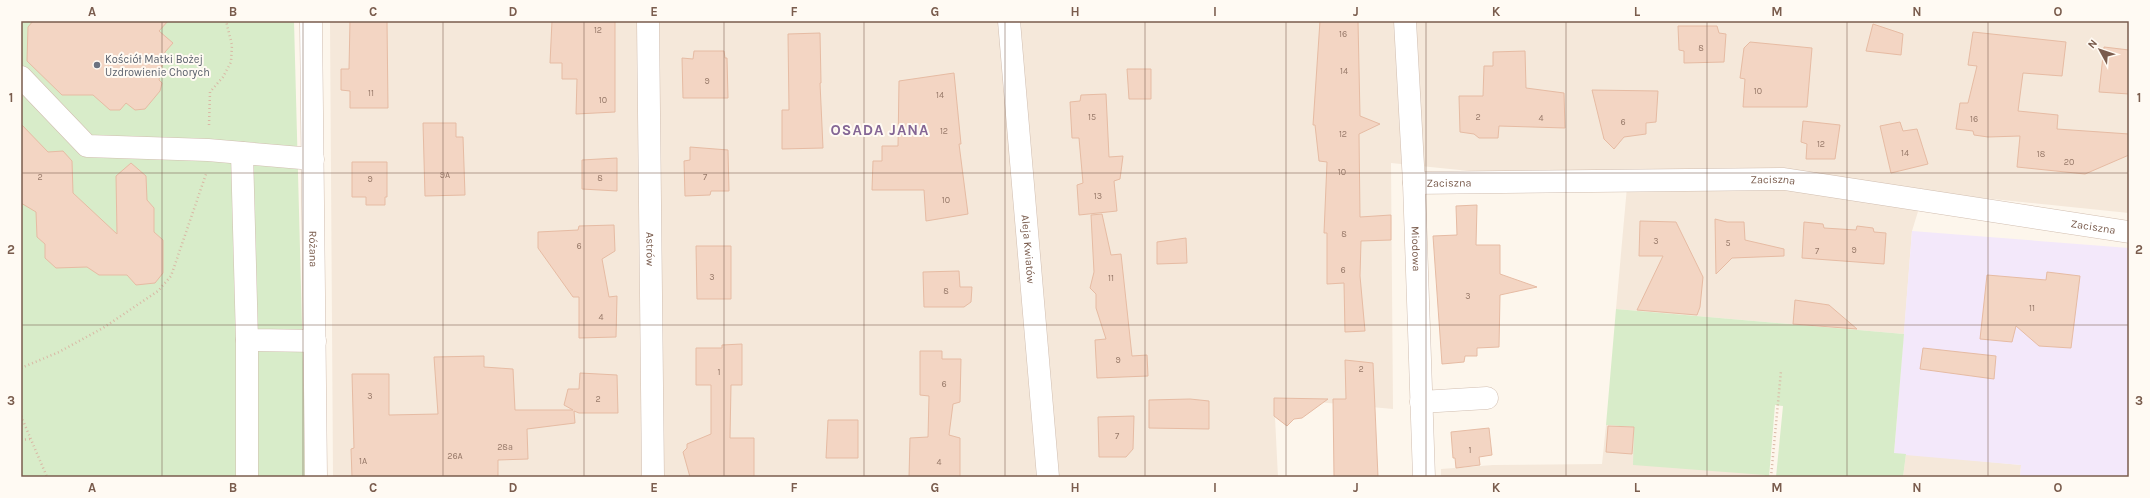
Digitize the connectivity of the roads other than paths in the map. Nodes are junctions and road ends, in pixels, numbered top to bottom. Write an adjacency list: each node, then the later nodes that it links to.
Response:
1 (311, 21): 7 (street, Różana)
2 (648, 21): 16 (street, Astrów)
3 (1009, 21): 17 (street, Aleja Kwiatów)
4 (1405, 21): 8 (street, Miodowa)
5 (21, 77): 6 (street)
6 (242, 153): 7 (street); 10 (street)
7 (313, 159): 11 (street, Różana)
8 (1414, 183): 9 (street, Zaciszna); 13 (street, Miodowa)
9 (2129, 232)
10 (247, 340): 11 (street); 14 (street)
11 (315, 341): 15 (street, Różana)
12 (1487, 398): 13 (street)
13 (1421, 402): 18 (street, Miodowa)
14 (247, 477)
15 (316, 477)
16 (653, 477)
17 (1048, 477)
18 (1424, 477)

